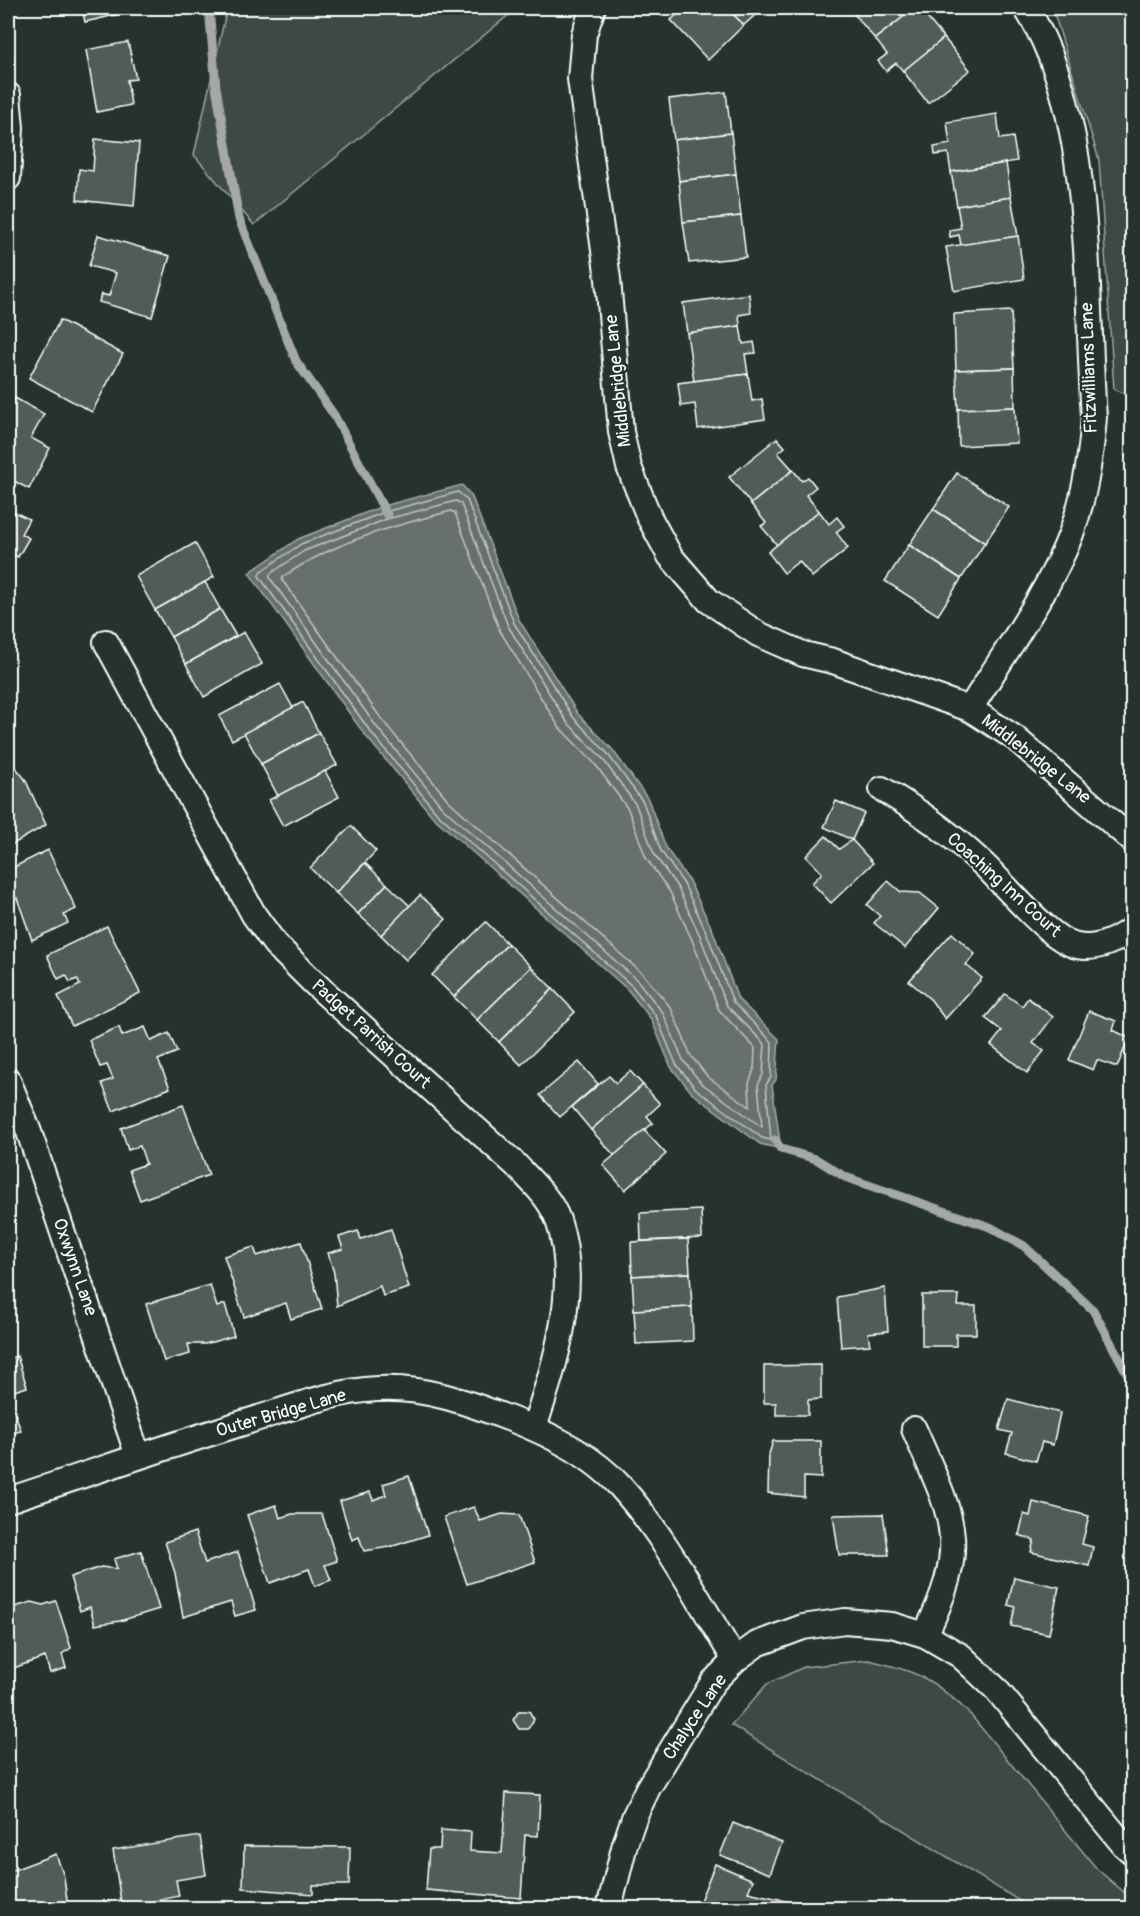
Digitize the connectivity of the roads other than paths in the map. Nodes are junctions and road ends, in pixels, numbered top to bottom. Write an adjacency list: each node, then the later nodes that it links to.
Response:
1 (593, 8): 6 (street, Middlebridge Lane)
2 (1026, 8): 6 (street, Fitzwilliams Lane)
3 (8, 95): 4 (street)
4 (8, 178)
5 (106, 642): 11 (street, Padget Parrish Court)
6 (970, 709): 8 (street, Middlebridge Lane)
7 (882, 789): 9 (street, Coaching Inn Court)
8 (1132, 840)
9 (1132, 929)
10 (8, 1080): 13 (street, Oxwynn Lane)
11 (534, 1428): 13 (street, Outer Bridge Lane); 16 (street, Outer Bridge Lane)
12 (914, 1429): 15 (street)
13 (138, 1456): 14 (street, Outer Bridge Lane)
14 (8, 1500)
15 (925, 1635): 16 (street, Chalyce Lane); 17 (street, Chalyce Lane)
16 (735, 1660): 18 (street, Chalyce Lane)
17 (1132, 1852)
18 (609, 1908)

